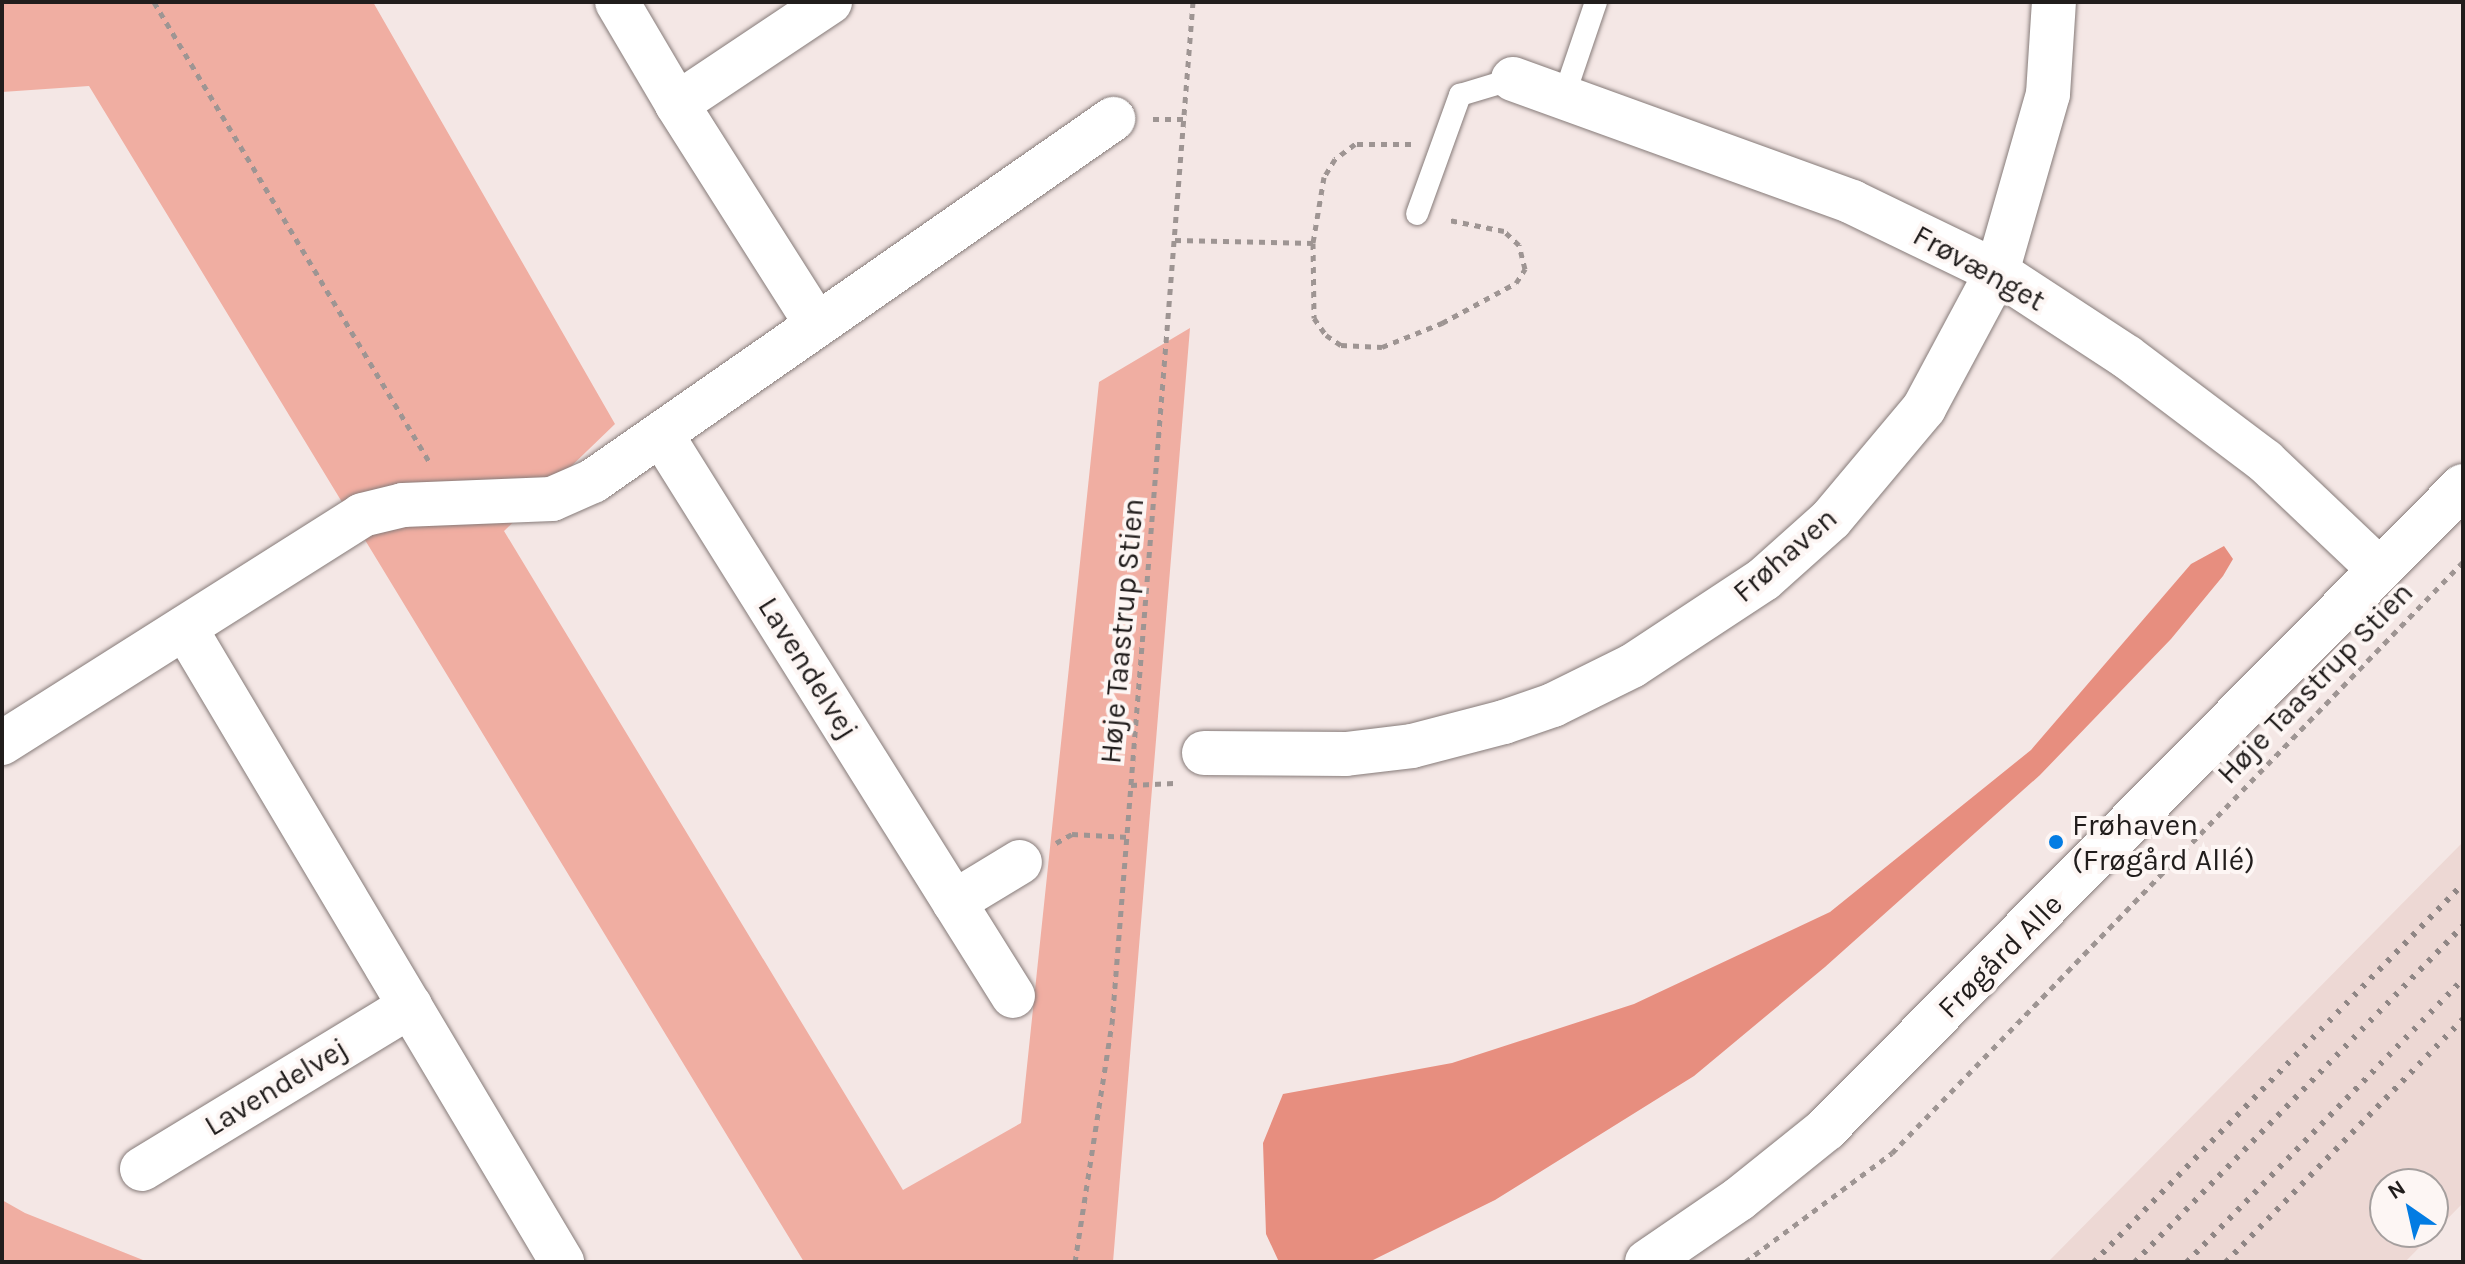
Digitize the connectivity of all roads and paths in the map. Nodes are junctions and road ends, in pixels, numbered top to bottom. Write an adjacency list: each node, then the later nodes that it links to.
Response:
1 (154, 2): 19 (path)
2 (617, 2): 9 (street)
3 (830, 2): 9 (street)
4 (1193, 2): 13 (path, Høje Taastrup Stien)
5 (1596, 2): 8 (lane)
6 (2054, 2): 15 (street, Frøhaven)
7 (1513, 79): 8 (street, Frøvænget); 11 (lane)
8 (1564, 96): 15 (street, Frøvænget)
9 (677, 104): 16 (street)
10 (1113, 119): 16 (street)
11 (1442, 144): 12 (lane); 14 (path)
12 (1417, 214): 14 (path)
13 (1175, 240): 14 (path); 25 (path, Høje Taastrup Stien)
14 (1313, 243)
15 (1997, 272): 21 (street, Frøvænget); 24 (street, Frøhaven)
16 (817, 325): 17 (street)
17 (661, 434): 19 (street); 27 (street, Lavendelvej)
18 (2463, 486): 21 (street, Frøgård Alle)
19 (455, 505): 22 (street)
20 (2463, 562): 34 (path, Høje Taastrup Stien)
21 (2380, 570): 33 (street, Frøgård Alle)
22 (185, 628): 23 (street); 29 (street)
23 (5, 734)
24 (1204, 753)
25 (1129, 837): 26 (path); 32 (path, Høje Taastrup Stien)
26 (1020, 862): 27 (street)
27 (954, 902): 28 (street, Lavendelvej)
28 (1013, 996)
29 (410, 1006): 30 (street, Lavendelvej); 31 (street)
30 (142, 1169)
31 (562, 1262)
32 (1075, 1262)
33 (1647, 1262)
34 (1745, 1262)

